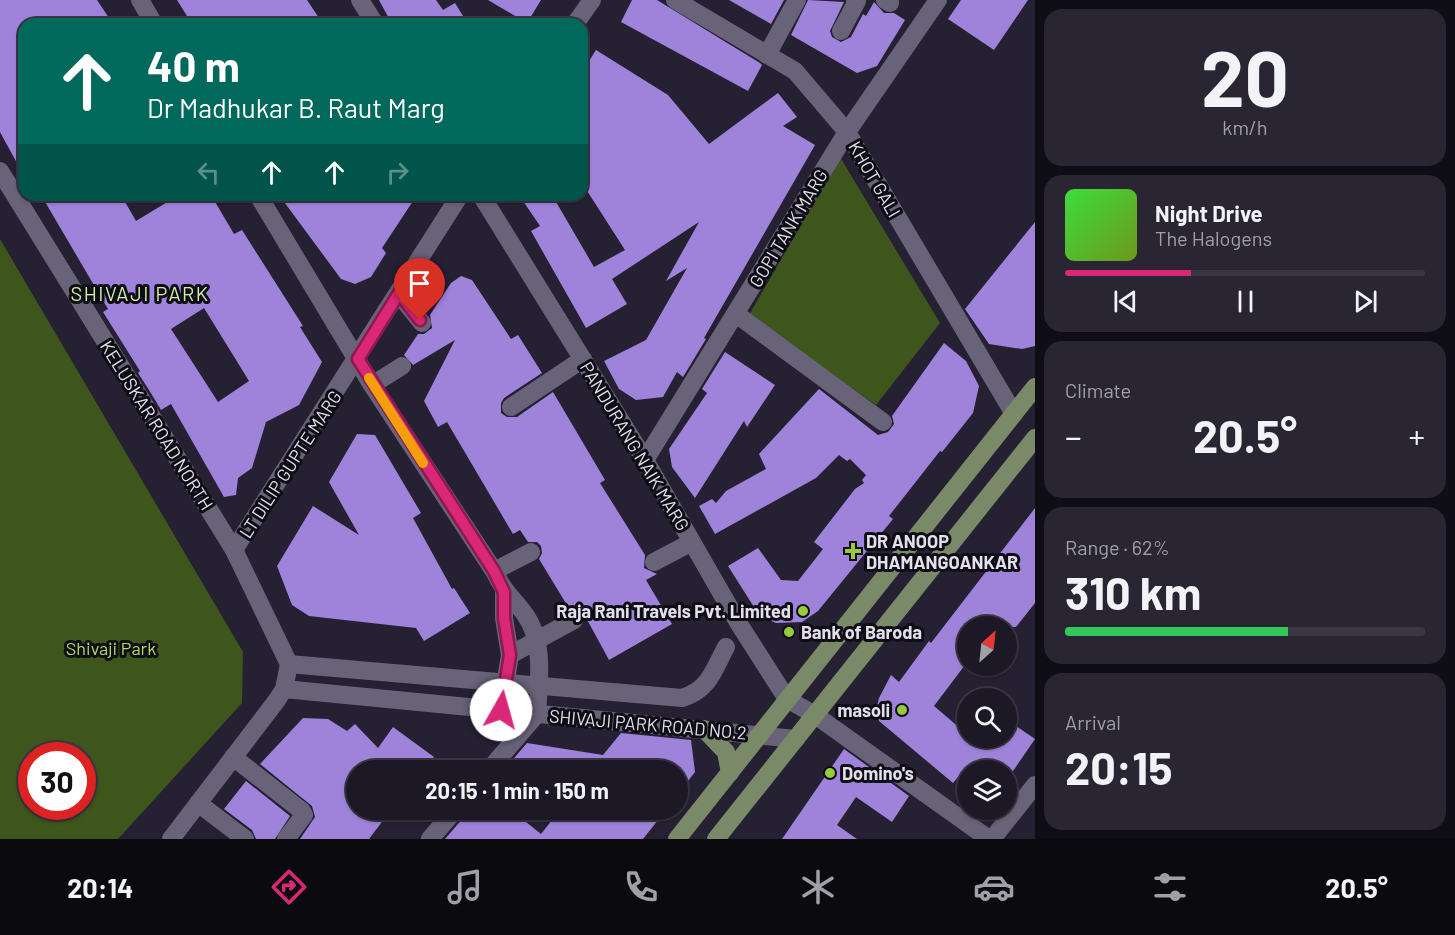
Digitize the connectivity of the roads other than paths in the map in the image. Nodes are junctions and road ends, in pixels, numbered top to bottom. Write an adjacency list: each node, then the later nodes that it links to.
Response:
1 (140, 0): 8 (street)
2 (360, 0): 9 (street)
3 (592, 0): 10 (street)
4 (675, 0): 12 (street, KHOT GALI)
5 (797, 0): 12 (street)
6 (857, 0): 11 (street)
7 (938, 0): 13 (street, GOPI TANK MARG)
8 (150, 18)
9 (371, 18)
10 (579, 18)
11 (841, 31)
12 (767, 55): 13 (street, KHOT GALI)
13 (847, 132): 21 (street, GOPI TANK MARG); 29 (street, KHOT GALI)
14 (0, 171): 15 (street, KELUSKAR ROAD NORTH)
15 (18, 200)
16 (19, 201): 34 (street, KELUSKAR ROAD NORTH)
17 (262, 201): 23 (street)
18 (456, 201): 20 (street, LT DILIP GUPTE MARG)
19 (485, 201): 24 (street, PANDURANG NAIK MARG)
20 (399, 293): 22 (street); 23 (street, LT DILIP GUPTE MARG)
21 (736, 314): 30 (street); 32 (street, GOPI TANK MARG)
22 (422, 323)
23 (358, 359): 26 (street); 34 (street, LT DILIP GUPTE MARG)
24 (583, 360): 28 (street); 32 (street, PANDURANG NAIK MARG)
25 (402, 366): 26 (street)
26 (372, 385): 37 (street)
27 (1035, 387): 29 (main road)
28 (511, 407)
29 (1014, 414): 48 (main road)
30 (883, 422)
31 (1035, 438): 51 (main road)
32 (645, 460): 33 (street, PANDURANG NAIK MARG)
33 (692, 542): 36 (street); 48 (street, PANDURANG NAIK MARG)
34 (234, 550): 43 (street, KELUSKAR ROAD NORTH)
35 (531, 552): 37 (street)
36 (654, 562)
37 (494, 571): 38 (street)
38 (504, 592): 40 (street); 42 (street)
39 (574, 620): 40 (street)
40 (537, 640): 42 (street); 45 (street)
41 (726, 647): 47 (street)
42 (510, 655): 44 (street)
43 (289, 664): 44 (street); 46 (street)
44 (504, 682): 45 (street); 49 (street)
45 (539, 685): 47 (street); 50 (street)
46 (284, 688): 49 (street, SHIVAJI PARK ROAD NO.2); 56 (street)
47 (682, 698): 52 (street)
48 (788, 699): 51 (street); 54 (main road)
49 (501, 710): 50 (street, SHIVAJI PARK ROAD NO.2)
50 (537, 714): 52 (street, SHIVAJI PARK ROAD NO.2); 57 (street)
51 (815, 715): 55 (main road); 68 (street)
52 (679, 727): 53 (street, SHIVAJI PARK ROAD NO.2)
53 (704, 729): 54 (street, SHIVAJI PARK ROAD NO.2); 58 (main road)
54 (758, 735): 55 (street, SHIVAJI PARK ROAD NO.2); 58 (main road)
55 (796, 739): 62 (main road)
56 (233, 757): 60 (street); 65 (street)
57 (497, 760)
58 (730, 773): 67 (main road)
59 (1035, 784): 68 (street)
60 (198, 803): 63 (street); 64 (street)
61 (446, 820): 66 (street)
62 (722, 835)
63 (171, 839)
64 (245, 839)
65 (286, 839)
66 (430, 839)
67 (676, 839)
68 (990, 839)

